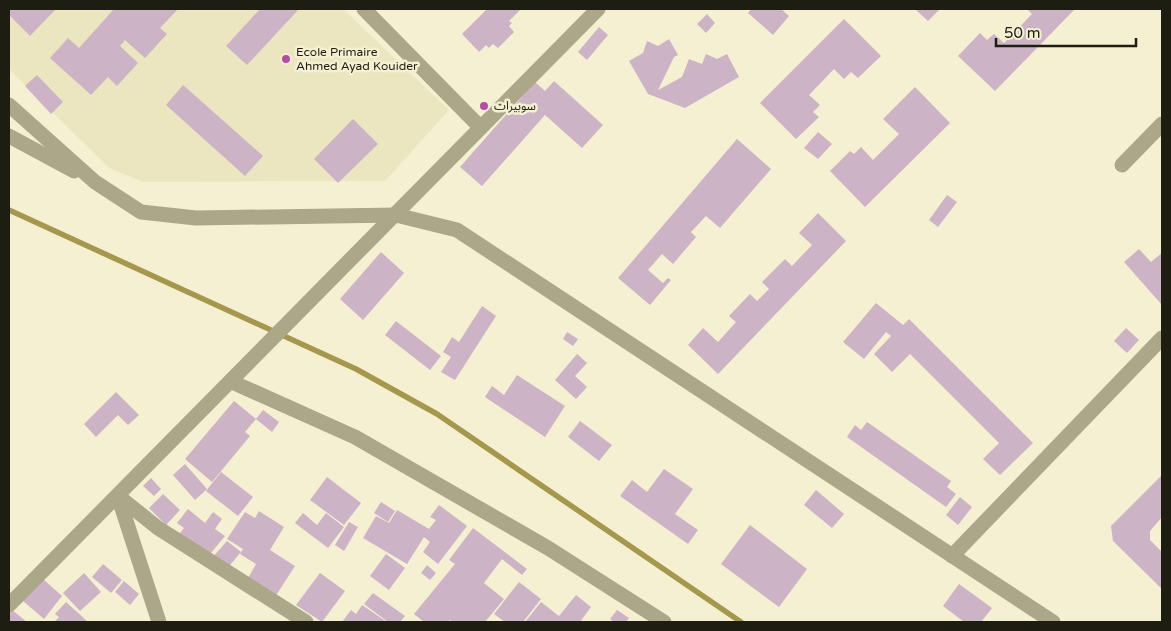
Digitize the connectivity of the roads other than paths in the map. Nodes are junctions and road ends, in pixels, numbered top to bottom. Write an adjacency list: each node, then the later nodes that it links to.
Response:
1 (364, 9): 5 (street)
2 (598, 9): 5 (street)
3 (9, 105): 8 (street)
4 (1162, 124): 7 (street)
5 (479, 126): 9 (street)
6 (9, 136): 8 (street)
7 (1122, 165)
8 (95, 182): 9 (street)
9 (396, 215): 11 (street); 13 (street)
10 (1162, 338): 13 (street)
11 (232, 382): 12 (street); 17 (street)
12 (118, 496): 14 (street); 15 (street); 16 (street)
13 (952, 556): 18 (street)
14 (9, 605)
15 (160, 622)
16 (306, 622)
17 (664, 622)
18 (1052, 622)

